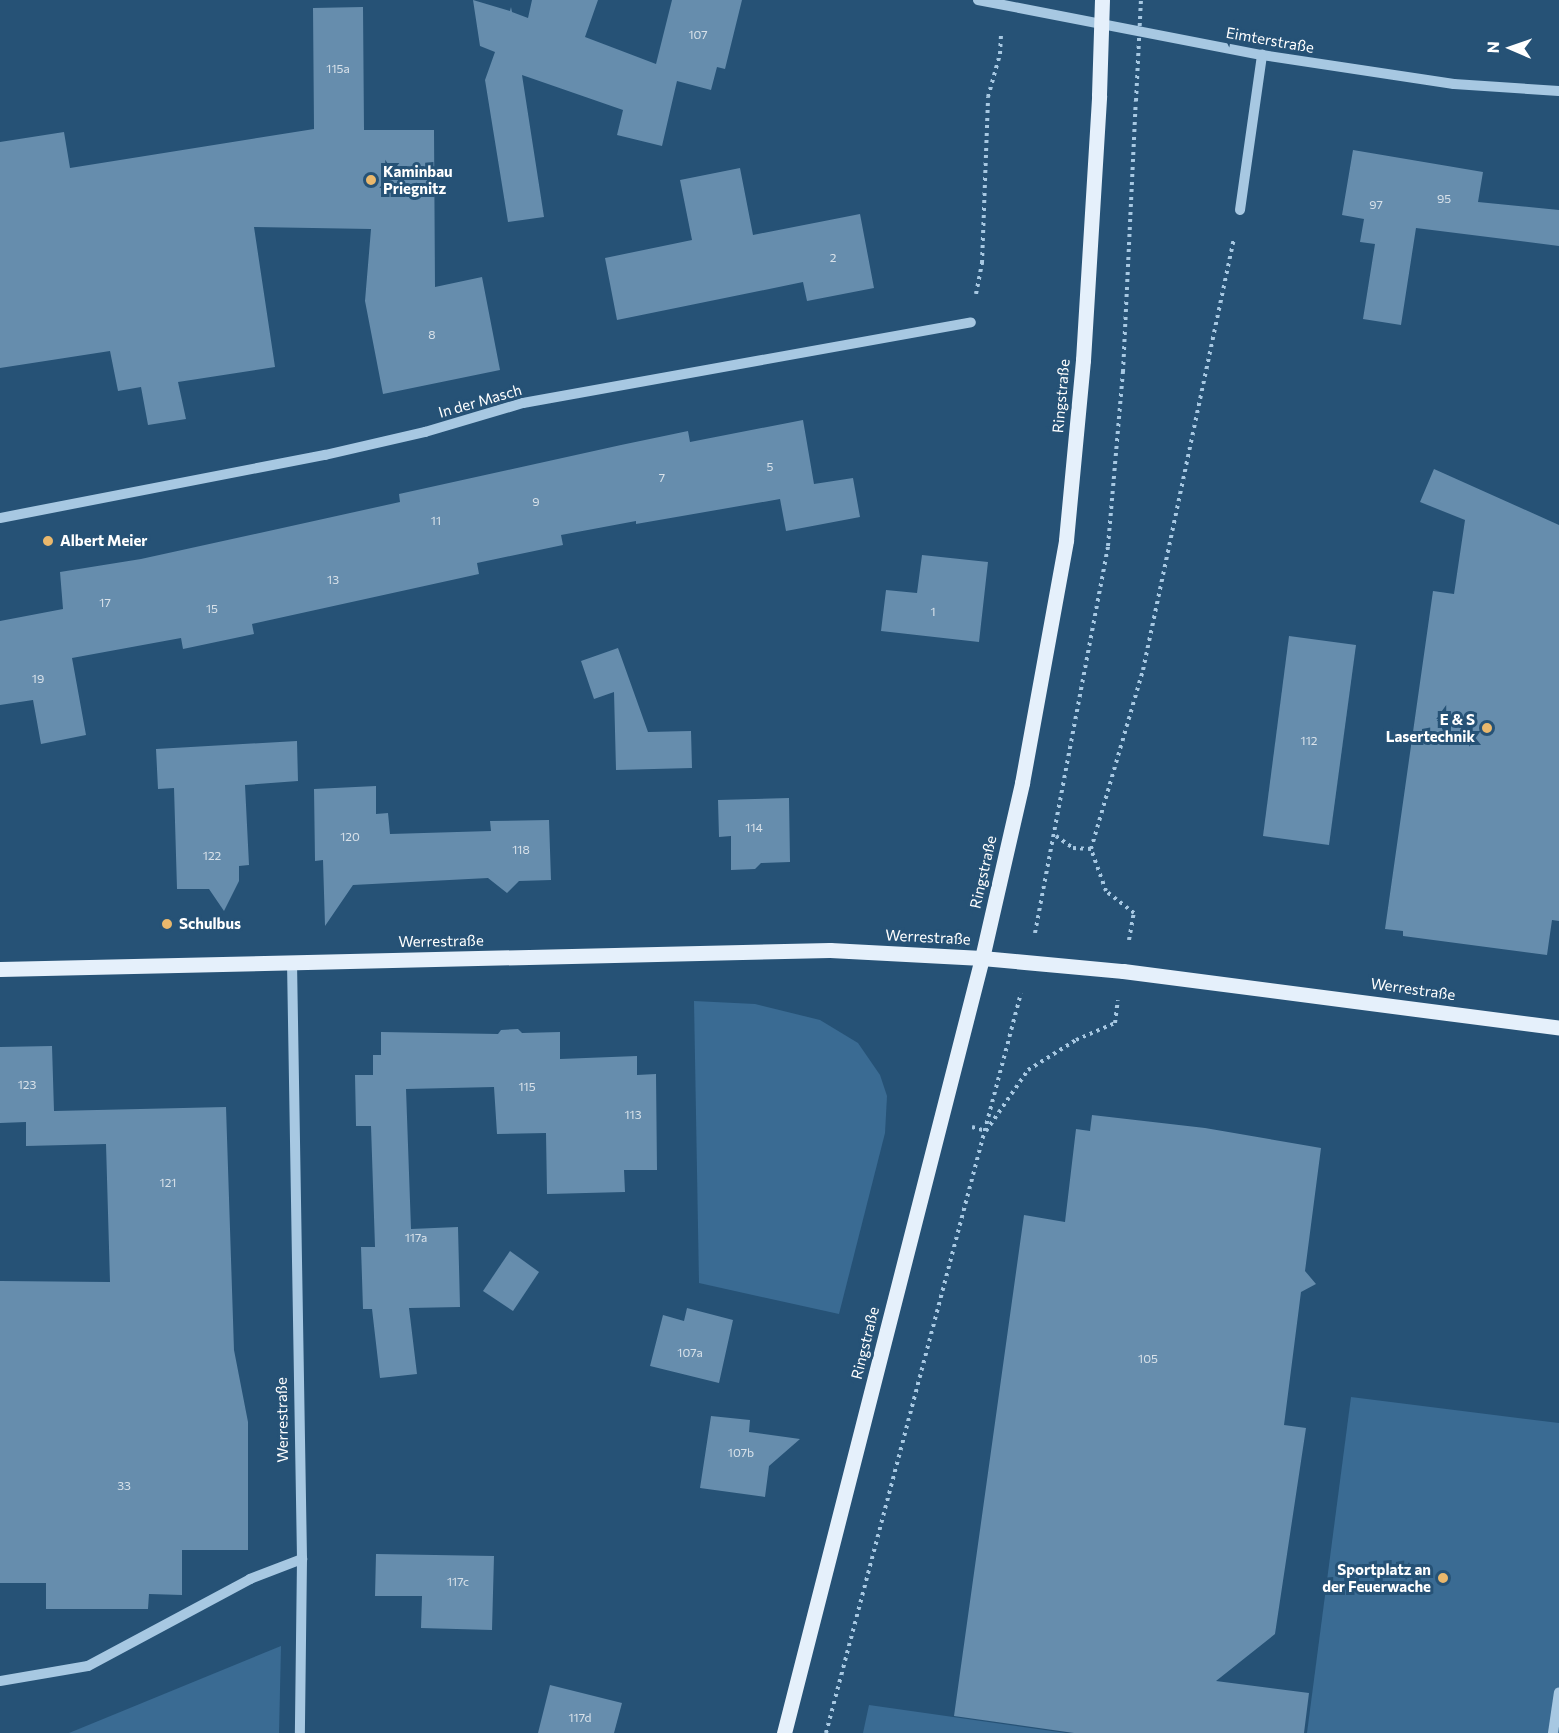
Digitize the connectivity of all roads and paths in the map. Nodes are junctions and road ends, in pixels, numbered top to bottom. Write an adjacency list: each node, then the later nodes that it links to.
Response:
1 (978, 0): 4 (street, Eimterstraße)
2 (1102, 0): 11 (main road, Ringstraße, bridge)
3 (1141, 0): 10 (path, bridge)
4 (1002, 6): 5 (street, Eimterstraße); 8 (path)
5 (1262, 55): 6 (street, Eimterstraße); 7 (street)
6 (1559, 91)
7 (1240, 210): 10 (path)
8 (971, 322): 9 (street, In der Masch)
9 (0, 518)
10 (1090, 849): 14 (path)
11 (982, 958): 12 (main road, Werrestraße); 14 (main road, Werrestraße); 16 (main road, Ringstraße)
12 (292, 962): 13 (main road, Werrestraße); 18 (street, Werrestraße)
13 (0, 969)
14 (1123, 971): 15 (main road, Werrestraße); 17 (path)
15 (1559, 1028)
16 (942, 1120): 17 (path); 22 (main road, Ringstraße)
17 (986, 1131): 23 (path)
18 (302, 1559): 19 (street); 21 (street, Werrestraße)
19 (0, 1681)
20 (1559, 1692): 24 (street)
21 (300, 1733)
22 (784, 1733)
23 (826, 1733)
24 (1553, 1733)

